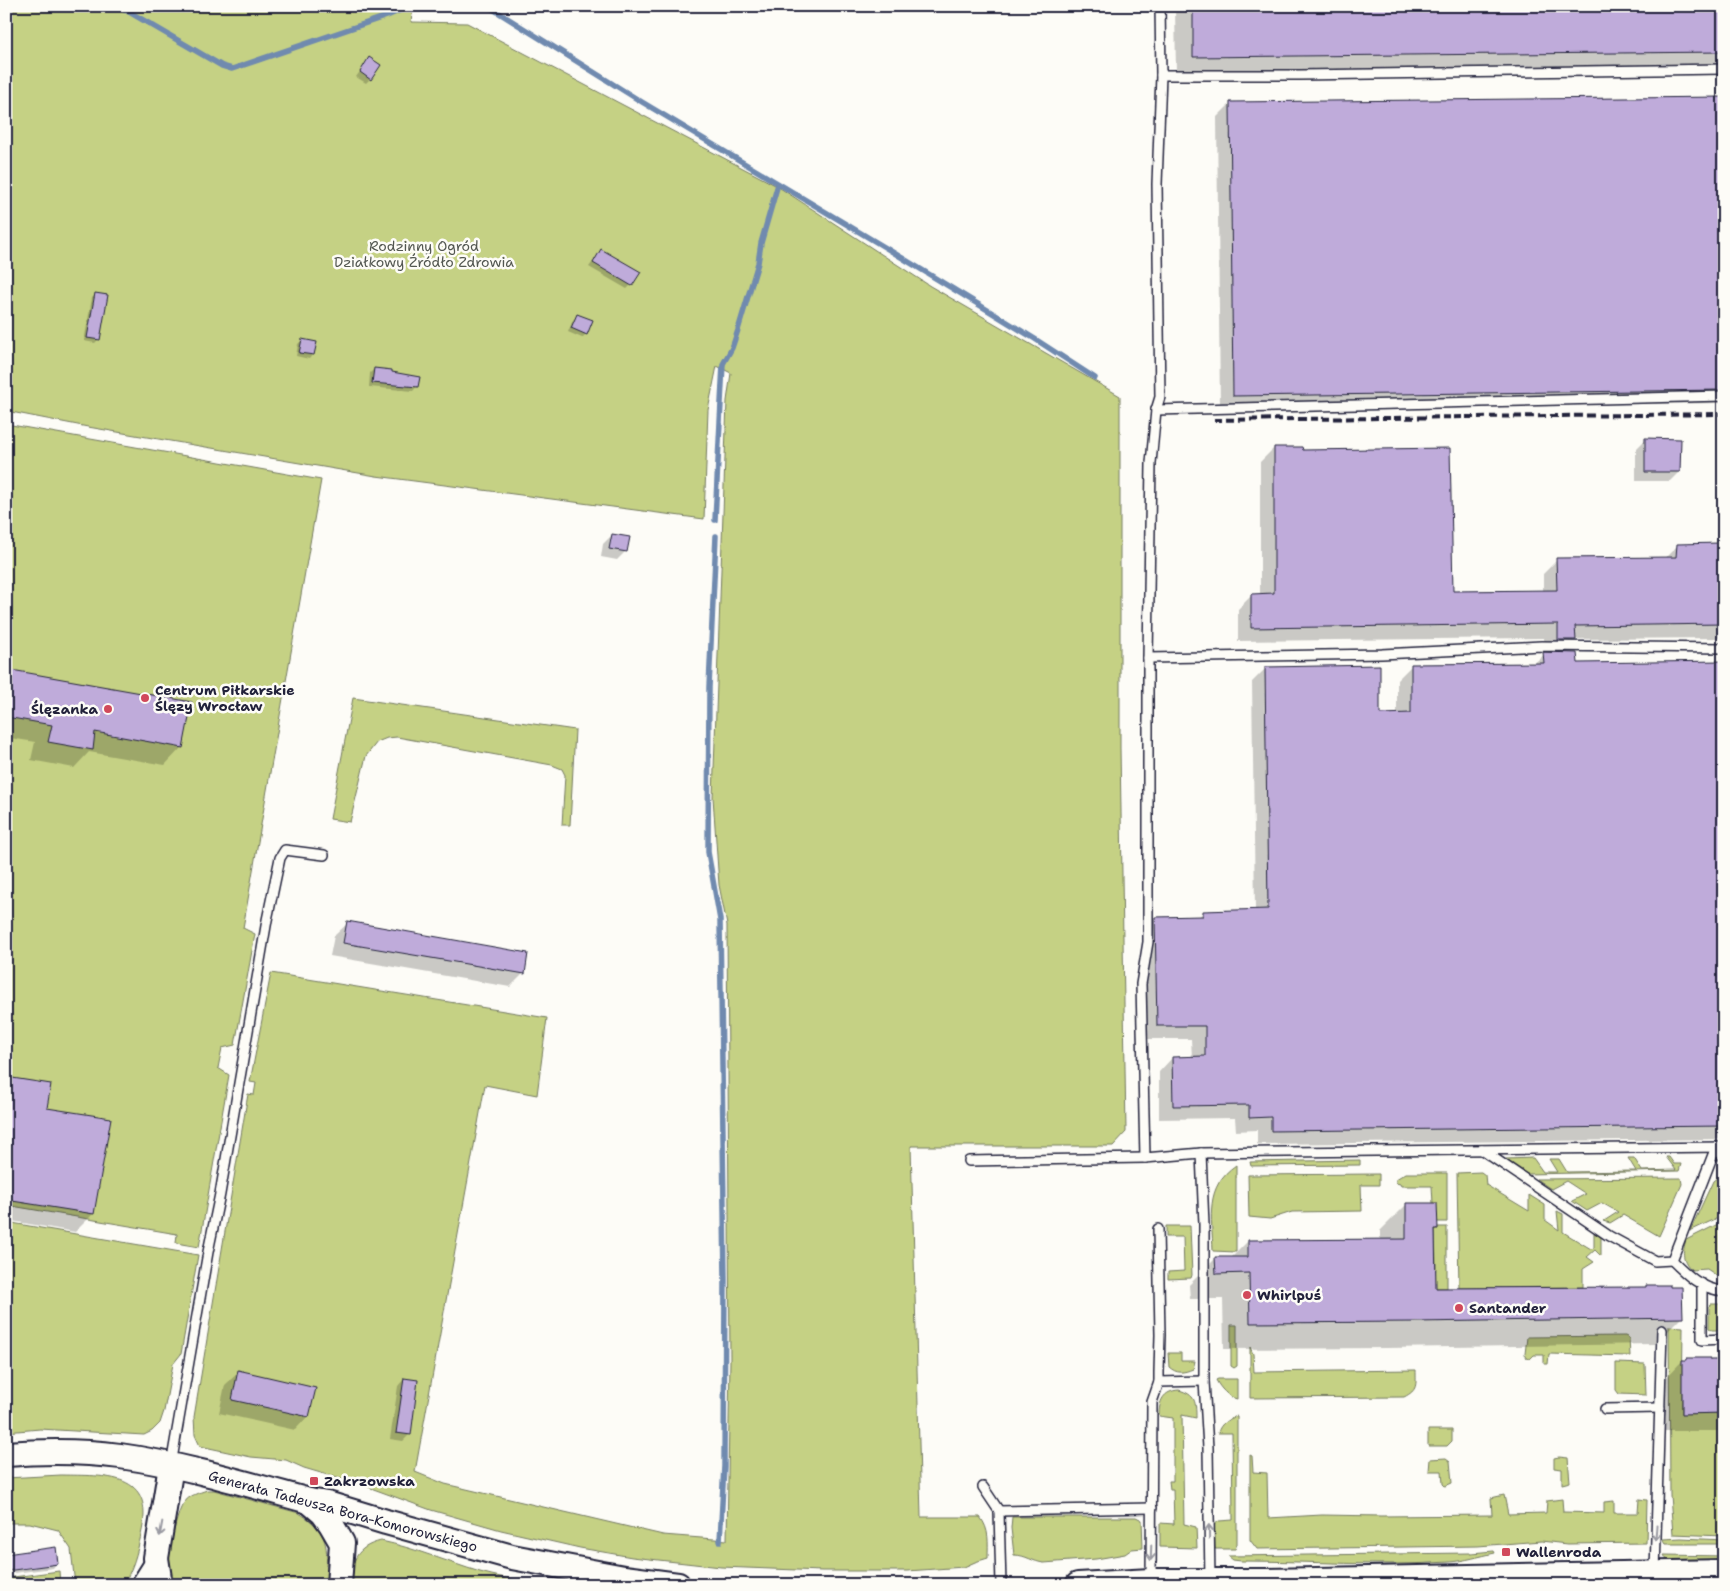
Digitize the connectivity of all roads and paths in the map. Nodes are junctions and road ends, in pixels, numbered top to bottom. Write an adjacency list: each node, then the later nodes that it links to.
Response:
1 (1160, 6): 3 (lane)
2 (1724, 69): 3 (lane)
3 (1161, 74): 5 (lane)
4 (1724, 396): 5 (lane)
5 (1156, 410): 7 (lane)
6 (1724, 648): 7 (lane)
7 (1148, 658): 12 (lane)
8 (324, 855): 26 (lane)
9 (1720, 1147): 10 (lane); 13 (lane); 16 (lane)
10 (1482, 1150): 11 (lane); 16 (lane)
11 (1201, 1152): 12 (lane); 21 (lane)
12 (1145, 1158): 14 (lane)
13 (1724, 1158)
14 (968, 1161)
15 (1158, 1229): 22 (lane)
16 (1672, 1260): 17 (lane)
17 (1702, 1284): 18 (lane); 20 (lane)
18 (1724, 1291)
19 (1662, 1330): 23 (lane)
20 (1724, 1339)
21 (1204, 1381): 22 (lane); 40 (lane, one-way to 21)
22 (1159, 1382): 31 (lane)
23 (1660, 1408): 24 (lane); 37 (lane, one-way to 37)
24 (1605, 1409)
25 (6, 1454): 26 (street, Generała Tadeusza Bora-Komorowskiego)
26 (171, 1466): 27 (street, Generała Tadeusza Bora-Komorowskiego); 29 (street)
27 (220, 1477): 29 (street); 30 (street, Generała Tadeusza Bora-Komorowskiego)
28 (983, 1487): 32 (lane)
29 (166, 1500): 35 (street, one-way to 35)
30 (309, 1501): 33 (street, Generała Tadeusza Bora-Komorowskiego); 34 (street)
31 (1152, 1508): 32 (lane); 39 (lane, one-way to 39)
32 (999, 1511): 46 (lane)
33 (386, 1522): 34 (street); 45 (street, Generała Tadeusza Bora-Komorowskiego)
34 (342, 1544): 44 (street)
35 (156, 1558): 42 (street); 43 (street)
36 (1724, 1572): 37 (street)
37 (1655, 1574): 38 (street)
38 (1574, 1580): 41 (street)
39 (1151, 1581): 40 (street); 47 (street)
40 (1210, 1581): 41 (street)
41 (1235, 1583)
42 (139, 1585)
43 (160, 1585)
44 (339, 1585)
45 (678, 1585)
46 (1001, 1585)
47 (1078, 1585)

